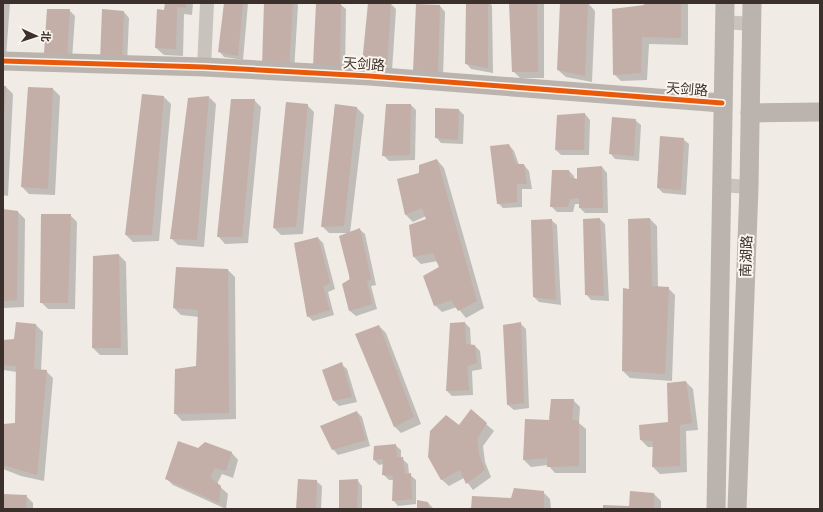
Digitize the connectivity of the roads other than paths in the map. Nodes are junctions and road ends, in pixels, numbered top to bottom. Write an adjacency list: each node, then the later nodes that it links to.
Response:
1 (207, 3): 7 (street)
2 (725, 3): 4 (main road, 南湖路)
3 (752, 3): 5 (main road, 南湖路)
4 (724, 22): 5 (street); 8 (main road, 南湖路)
5 (752, 24): 10 (main road, 南湖路)
6 (3, 61): 7 (main road, 天剑路)
7 (204, 67): 8 (main road, 天剑路)
8 (722, 103): 11 (main road, 南湖路)
9 (820, 112): 10 (main road)
10 (750, 113): 12 (main road, 南湖路)
11 (721, 186): 12 (street); 13 (main road, 南湖路)
12 (749, 187): 14 (main road, 南湖路)
13 (716, 509)
14 (737, 509)

